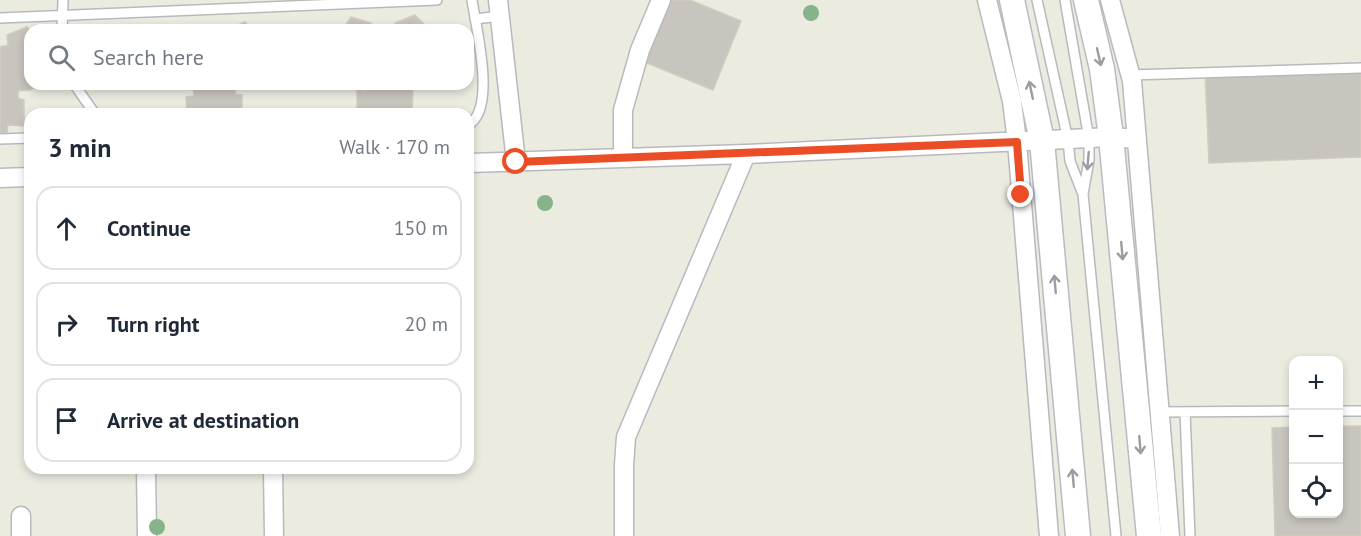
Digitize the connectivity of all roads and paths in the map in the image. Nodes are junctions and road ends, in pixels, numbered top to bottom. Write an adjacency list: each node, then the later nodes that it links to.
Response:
1 (63, 0): 13 (lane)
2 (437, 0): 11 (lane)
3 (472, 0): 15 (lane)
4 (661, 0): 30 (street)
5 (987, 0): 28 (street)
6 (1012, 0): 27 (main road, one-way to 6)
7 (1037, 0): 26 (lane)
8 (1065, 0): 23 (lane)
9 (1086, 0): 23 (main road, one-way to 23)
10 (1110, 0): 18 (street)
11 (301, 3): 13 (lane)
12 (499, 8): 15 (lane); 31 (street)
13 (63, 15): 14 (lane); 16 (lane)
14 (0, 18)
15 (475, 19): 21 (lane)
16 (62, 24)
17 (1361, 68): 18 (lane)
18 (1130, 75): 25 (street)
19 (78, 90): 20 (lane)
20 (91, 108)
21 (474, 122)
22 (24, 138): 24 (lane)
23 (1100, 138): 25 (street); 26 (street); 35 (lane, one-way to 35); 36 (main road, one-way to 36)
24 (0, 139)
25 (1137, 139): 40 (street)
26 (1068, 140): 27 (street); 35 (lane)
27 (1042, 141): 28 (street); 50 (main road, one-way to 27)
28 (1017, 142): 29 (street); 49 (street)
29 (746, 154): 30 (street); 48 (street)
30 (622, 158): 31 (street)
31 (516, 162): 32 (street)
32 (474, 163)
33 (24, 177): 34 (street)
34 (0, 178)
35 (1083, 194): 51 (lane)
36 (1137, 411): 40 (lane); 52 (main road, one-way to 52)
37 (1289, 411): 41 (lane)
38 (1343, 411): 39 (lane)
39 (1361, 411)
40 (1161, 412): 41 (lane); 53 (street)
41 (1185, 412): 54 (lane)
42 (146, 474): 46 (street)
43 (273, 474): 47 (street)
44 (21, 516): 45 (street)
45 (21, 536)
46 (147, 536)
47 (274, 536)
48 (624, 536)
49 (1050, 536)
50 (1078, 536)
51 (1116, 536)
52 (1149, 536)
53 (1170, 536)
54 (1190, 536)

